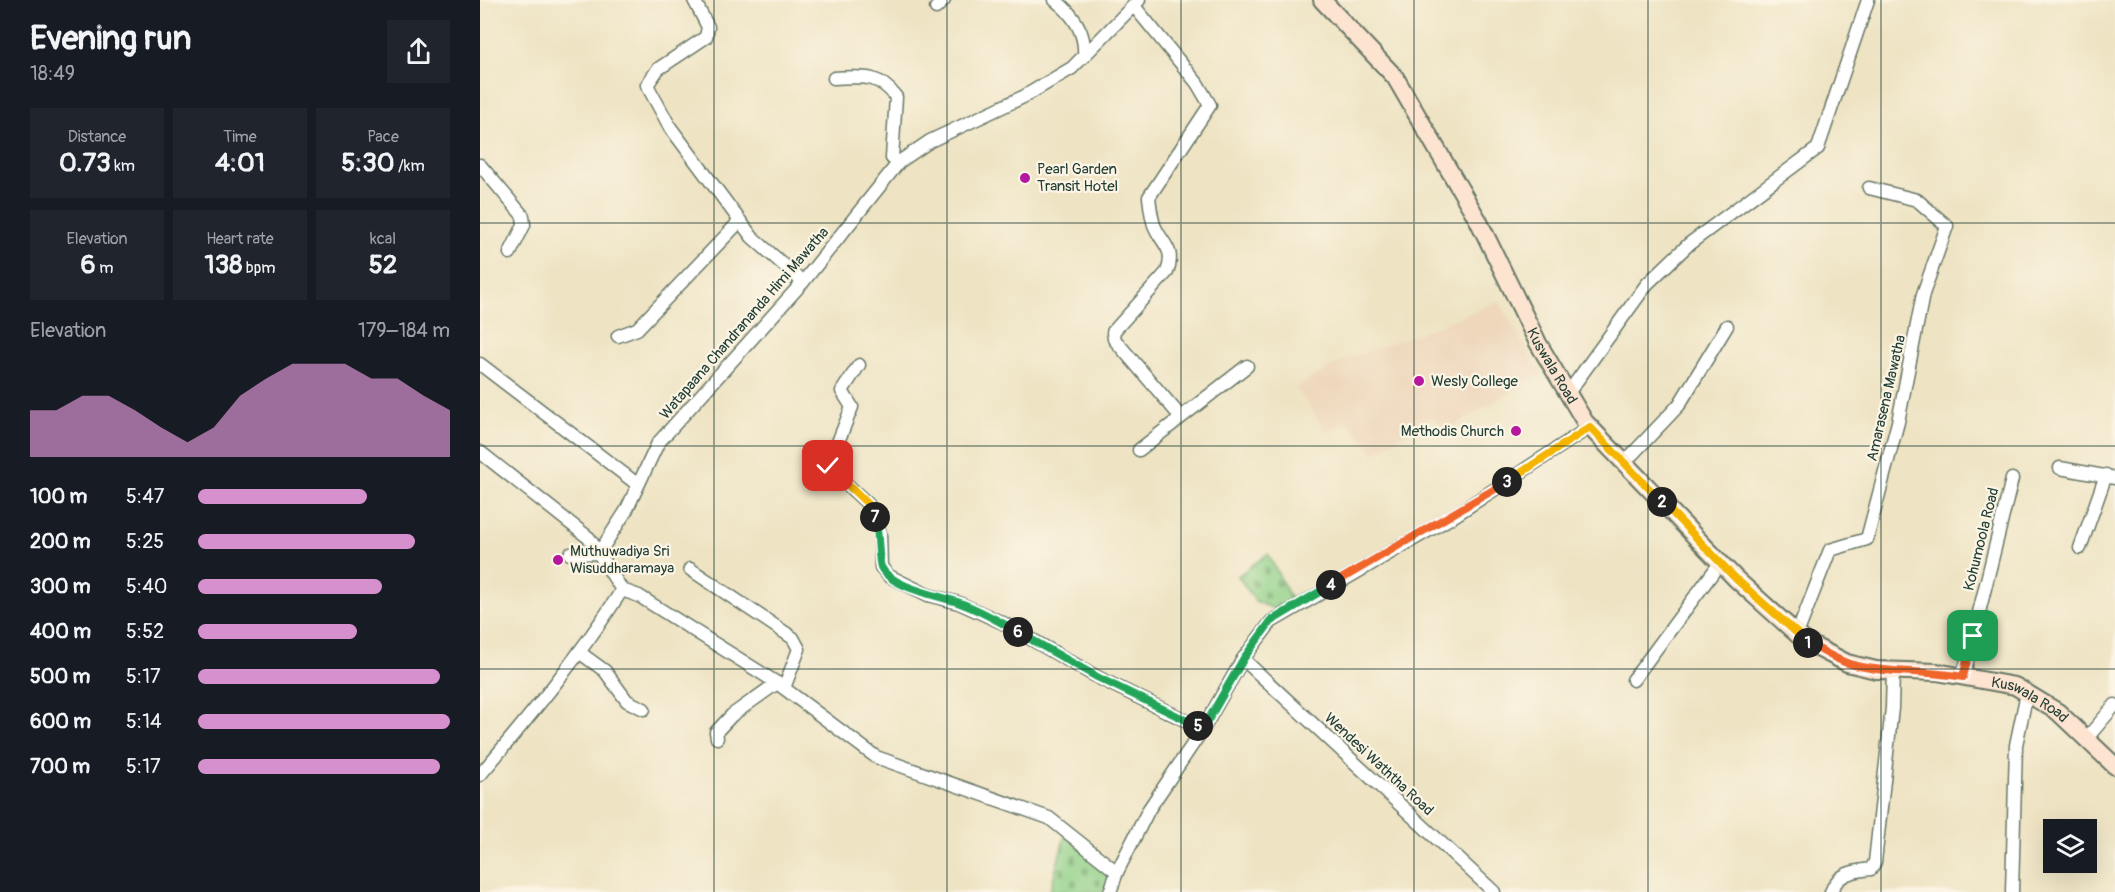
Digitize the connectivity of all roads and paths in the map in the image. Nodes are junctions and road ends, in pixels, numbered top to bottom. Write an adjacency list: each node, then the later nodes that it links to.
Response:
1 (694, 0): 11 (street)
2 (1055, 0): 6 (street)
3 (1322, 0): 19 (street, Kuswala Road)
4 (1868, 0): 19 (street)
5 (1136, 3): 6 (street, Watapaana Chandrananda Himi Mawatha); 20 (street)
6 (1084, 56): 8 (street, Watapaana Chandrananda Himi Mawatha)
7 (834, 78): 8 (street)
8 (899, 162): 13 (street, Watapaana Chandrananda Himi Mawatha)
9 (480, 165): 12 (street)
10 (1869, 188): 35 (street, Amarasena Mawatha)
11 (740, 221): 13 (street); 15 (street)
12 (510, 253)
13 (803, 282): 28 (street, Watapaana Chandrananda Himi Mawatha)
14 (1727, 326): 24 (street)
15 (618, 336)
16 (480, 364): 28 (street)
17 (859, 365): 45 (street)
18 (1247, 366): 20 (street)
19 (1568, 393): 21 (street, Kuswala Road)
20 (1180, 416): 22 (street)
21 (1590, 427): 24 (street, Kuswala Road); 37 (street)
22 (1139, 450)
23 (480, 452): 30 (street)
24 (1624, 463): 32 (street, Kuswala Road)
25 (2060, 468): 26 (street)
26 (2111, 477): 29 (street)
27 (2012, 479): 39 (street, Kohumoola Road)
28 (637, 484): 30 (street, Watapaana Chandrananda Himi Mawatha)
29 (2080, 548)
30 (599, 553): 31 (street); 34 (street)
31 (570, 554)
32 (1720, 563): 35 (street, Kuswala Road); 40 (street)
33 (690, 569): 41 (street)
34 (621, 591): 36 (street); 41 (street)
35 (1797, 634): 38 (street, Kuswala Road)
36 (579, 652): 44 (street); 49 (street)
37 (1244, 658): 45 (street); 52 (street, Wendesi Waththa Road)
38 (1893, 671): 39 (street, Kuswala Road); 53 (street)
39 (1963, 677): 42 (street, Kuswala Road)
40 (1633, 680)
41 (780, 686): 46 (street); 50 (street)
42 (2027, 693): 47 (street, Kuswala Road); 54 (street)
43 (2115, 705): 47 (street)
44 (644, 709)
45 (1203, 729): 50 (street)
46 (717, 738)
47 (2086, 739): 48 (street, Kuswala Road)
48 (2115, 766)
49 (480, 775)
50 (1117, 872): 51 (street)
51 (1110, 892)
52 (1494, 892)
53 (1831, 892)
54 (2012, 892)

